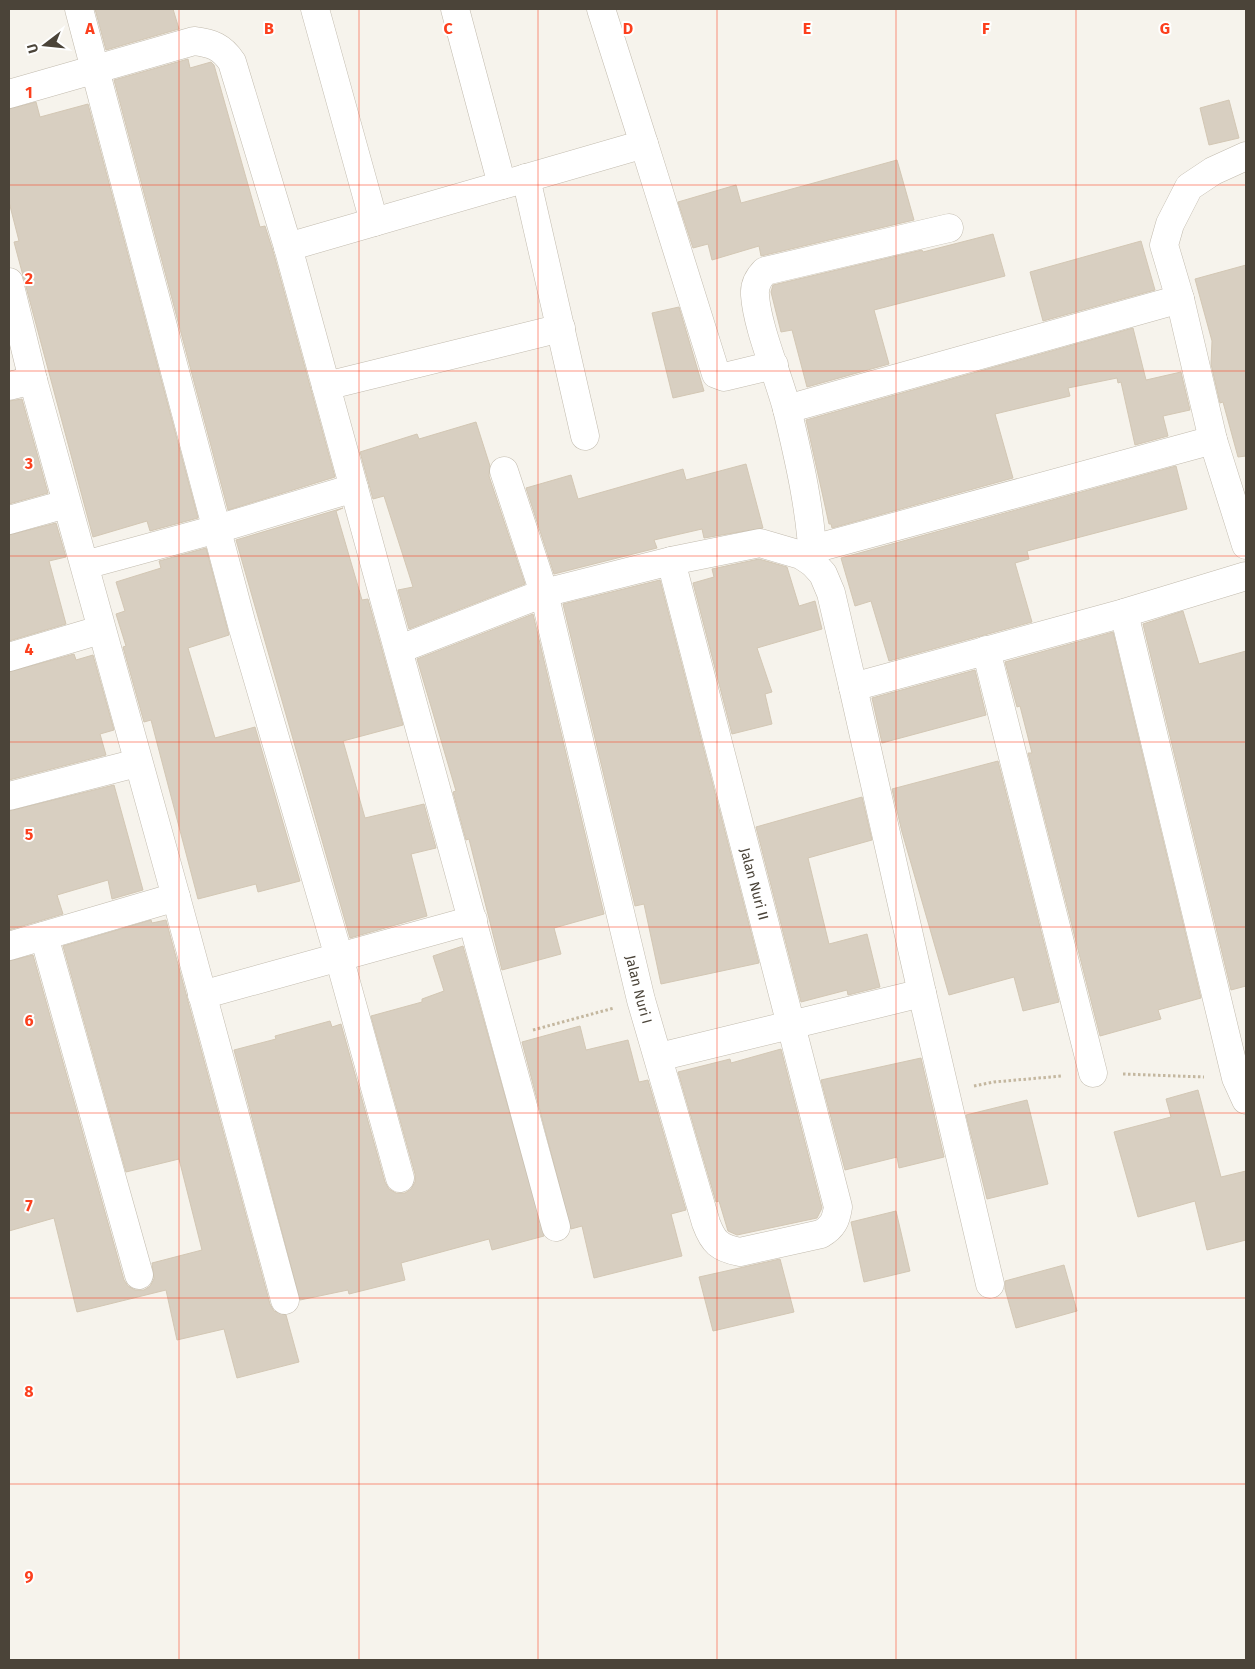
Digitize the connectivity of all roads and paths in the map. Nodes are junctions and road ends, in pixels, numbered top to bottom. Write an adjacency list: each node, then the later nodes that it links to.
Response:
1 (79, 9): 5 (street)
2 (315, 9): 10 (street)
3 (455, 9): 9 (street)
4 (602, 9): 7 (street)
5 (94, 68): 6 (street); 12 (street); 26 (street)
6 (9, 94)
7 (644, 144): 9 (street); 16 (street)
8 (1246, 156): 14 (street)
9 (514, 181): 10 (street); 15 (street)
10 (374, 222): 12 (street)
11 (949, 228): 16 (street)
12 (288, 247): 18 (street)
13 (9, 282): 17 (street)
14 (1180, 299): 19 (street); 21 (street)
15 (561, 328): 18 (street); 20 (street)
16 (774, 365): 19 (street)
17 (21, 383): 24 (street)
18 (326, 386): 23 (street)
19 (787, 409): 28 (street)
20 (585, 436)
21 (1213, 440): 27 (street); 28 (street)
22 (504, 471): 32 (street, Jalan Nuri I)
23 (354, 488): 26 (street); 35 (street)
24 (66, 504): 25 (street); 30 (street)
25 (9, 520)
26 (217, 529): 30 (street); 45 (street)
27 (1246, 545)
28 (813, 556): 29 (street); 38 (street)
29 (671, 561): 32 (street); 49 (street, Jalan Nuri II)
30 (85, 565): 34 (street)
31 (1246, 576): 33 (street)
32 (544, 593): 35 (street); 48 (street, Jalan Nuri I)
33 (1124, 613): 36 (street); 53 (street)
34 (100, 630): 37 (street); 39 (street)
35 (400, 650): 42 (street)
36 (986, 650): 38 (street); 52 (street)
37 (9, 657)
38 (854, 688): 46 (street)
39 (137, 763): 40 (street); 41 (street)
40 (9, 796)
41 (176, 897): 43 (street); 47 (street)
42 (473, 920): 45 (street); 50 (street)
43 (44, 936): 44 (street); 58 (street)
44 (9, 946)
45 (339, 958): 47 (street); 55 (street)
46 (922, 993): 49 (street); 54 (street)
47 (202, 995): 60 (street)
48 (641, 1000): 50 (path); 51 (street, Jalan Nuri I)
49 (791, 1025): 51 (street); 56 (street, Jalan Nuri II)
50 (504, 1038): 57 (street)
51 (658, 1057): 56 (street, Jalan Nuri I)
52 (1093, 1073): 53 (path); 54 (path)
53 (1241, 1089)
54 (944, 1093): 59 (street)
55 (400, 1178)
56 (838, 1207)
57 (556, 1227)
58 (139, 1275)
59 (990, 1284)
60 (285, 1300)

